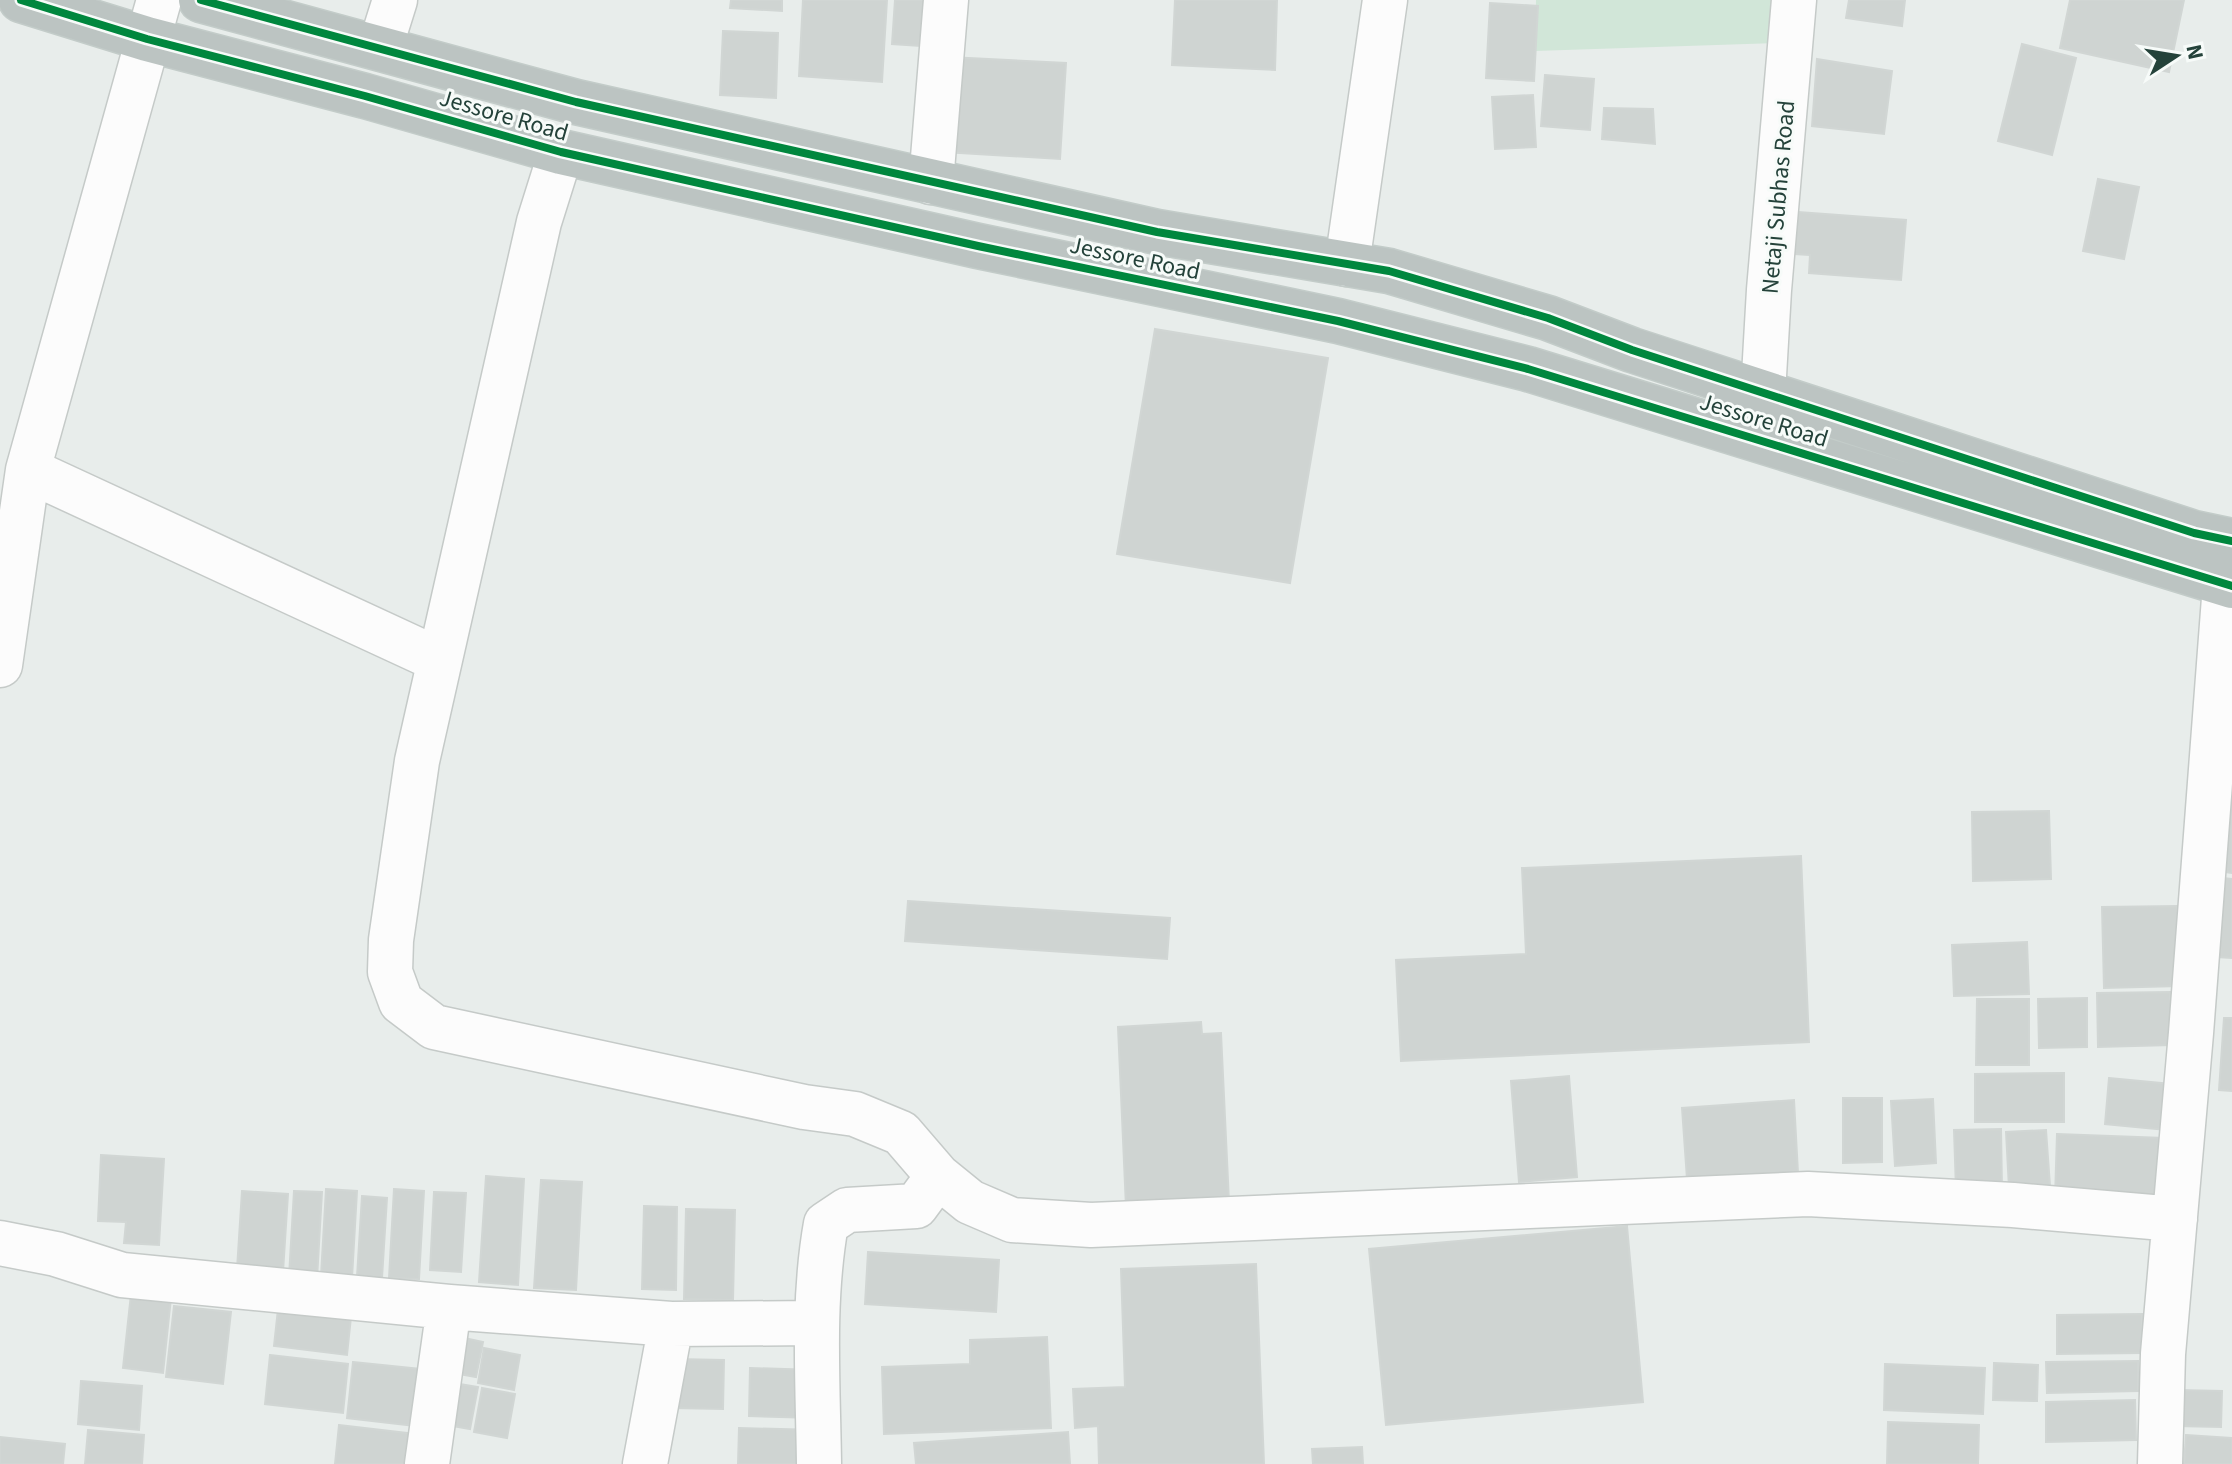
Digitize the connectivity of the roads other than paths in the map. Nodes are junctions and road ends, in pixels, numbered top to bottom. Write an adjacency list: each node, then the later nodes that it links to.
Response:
1 (21, 0): 7 (highway, Jessore Road)
2 (201, 0): 8 (highway)
3 (395, 0): 8 (street)
4 (946, 0): 10 (street)
5 (1385, 0): 11 (street)
6 (1794, 0): 12 (street, Netaji Subhas Road)
7 (153, 19): 9 (highway, Jessore Road); 13 (street)
8 (380, 48): 10 (highway)
9 (561, 152): 15 (highway, Jessore Road); 16 (street)
10 (931, 182): 11 (highway)
11 (1347, 264): 12 (highway)
12 (1763, 393): 14 (highway)
13 (28, 470): 16 (street); 17 (street)
14 (2232, 541)
15 (2229, 585): 19 (street)
16 (439, 660): 18 (street)
17 (0, 665)
18 (938, 1176): 19 (street); 22 (street)
19 (2175, 1219): 27 (street)
20 (0, 1243): 21 (street)
21 (449, 1307): 23 (street); 24 (street)
22 (817, 1323): 23 (street); 26 (street)
23 (671, 1324): 25 (street)
24 (427, 1464)
25 (645, 1464)
26 (819, 1464)
27 (2160, 1464)

